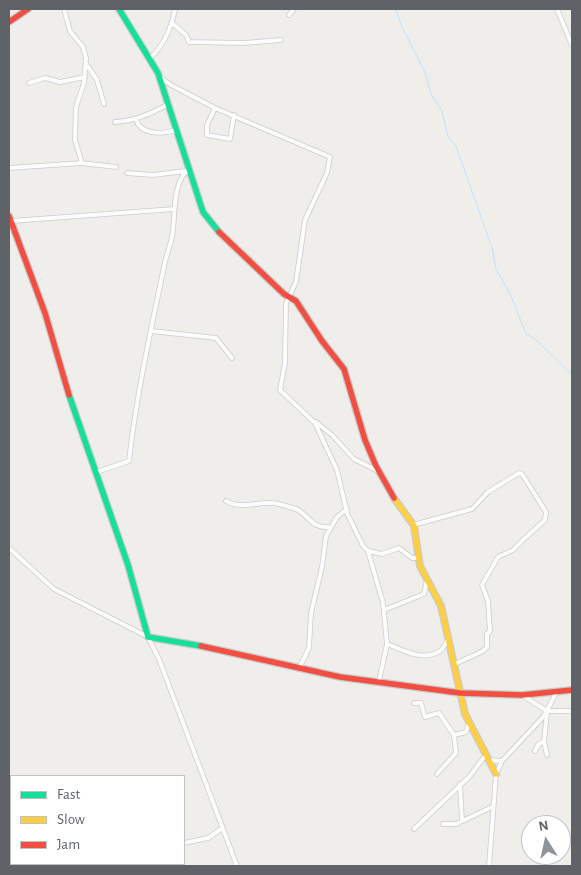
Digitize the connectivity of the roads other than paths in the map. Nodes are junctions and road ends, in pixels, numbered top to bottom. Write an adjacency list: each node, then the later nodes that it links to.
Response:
1 (28, 9): 8 (main road)
2 (64, 9): 13 (street)
3 (119, 9): 12 (main road)
4 (176, 9): 9 (street)
5 (294, 9): 7 (street)
6 (557, 9): 11 (street)
7 (289, 15)
8 (9, 22)
9 (172, 23): 10 (street); 12 (street)
10 (281, 40)
11 (572, 45)
12 (150, 58): 15 (main road)
13 (86, 64): 14 (street); 17 (street)
14 (85, 77): 16 (street); 24 (street)
15 (160, 77): 18 (main road); 19 (street)
16 (29, 83)
17 (104, 104)
18 (169, 104): 21 (street); 23 (main road)
19 (215, 108): 20 (street); 20 (street)
20 (234, 115): 31 (street)
21 (136, 120): 22 (street); 23 (street)
22 (115, 122)
23 (176, 130): 27 (main road)
24 (82, 163): 25 (street); 26 (street)
25 (116, 167)
26 (9, 168)
27 (188, 170): 28 (street); 29 (street); 31 (main road)
28 (127, 173)
29 (174, 209): 30 (street); 32 (street)
30 (10, 219): 36 (main road)
31 (289, 297): 34 (street); 35 (main road)
32 (151, 331): 33 (street); 36 (street)
33 (232, 358)
34 (312, 419): 35 (street); 38 (street)
35 (378, 471): 39 (main road)
36 (97, 472): 46 (main road)
37 (226, 501): 40 (street)
38 (347, 509): 40 (street); 42 (street)
39 (413, 525): 43 (main road); 49 (street)
40 (331, 527): 50 (street)
41 (9, 548): 46 (street)
42 (368, 551): 43 (street); 45 (street)
43 (418, 558): 44 (main road)
44 (427, 579): 45 (street); 47 (main road)
45 (384, 610): 48 (street)
46 (148, 637): 50 (main road); 72 (street)
47 (449, 638): 48 (street); 49 (main road)
48 (387, 644): 51 (street)
49 (455, 664): 53 (main road)
50 (300, 666): 51 (main road)
51 (379, 681): 53 (main road)
52 (572, 690): 54 (main road)
53 (460, 693): 55 (main road); 59 (main road)
54 (556, 693): 55 (main road); 57 (street)
55 (522, 695): 57 (street)
56 (414, 703): 60 (street)
57 (547, 711): 58 (street); 61 (street); 65 (street)
58 (572, 711)
59 (469, 722): 60 (street); 64 (main road)
60 (454, 735): 66 (street)
61 (544, 741): 62 (street); 63 (street)
62 (536, 752)
63 (547, 755)
64 (486, 758): 65 (street); 67 (main road); 68 (street)
65 (502, 761): 67 (street)
66 (437, 774)
67 (496, 774): 69 (street)
68 (460, 784): 70 (street); 73 (street)
69 (492, 807): 70 (street); 76 (street)
70 (462, 821): 71 (street)
71 (443, 824)
72 (221, 829): 74 (street); 75 (street)
73 (414, 829)
74 (185, 844)
75 (237, 866)
76 (489, 866)

